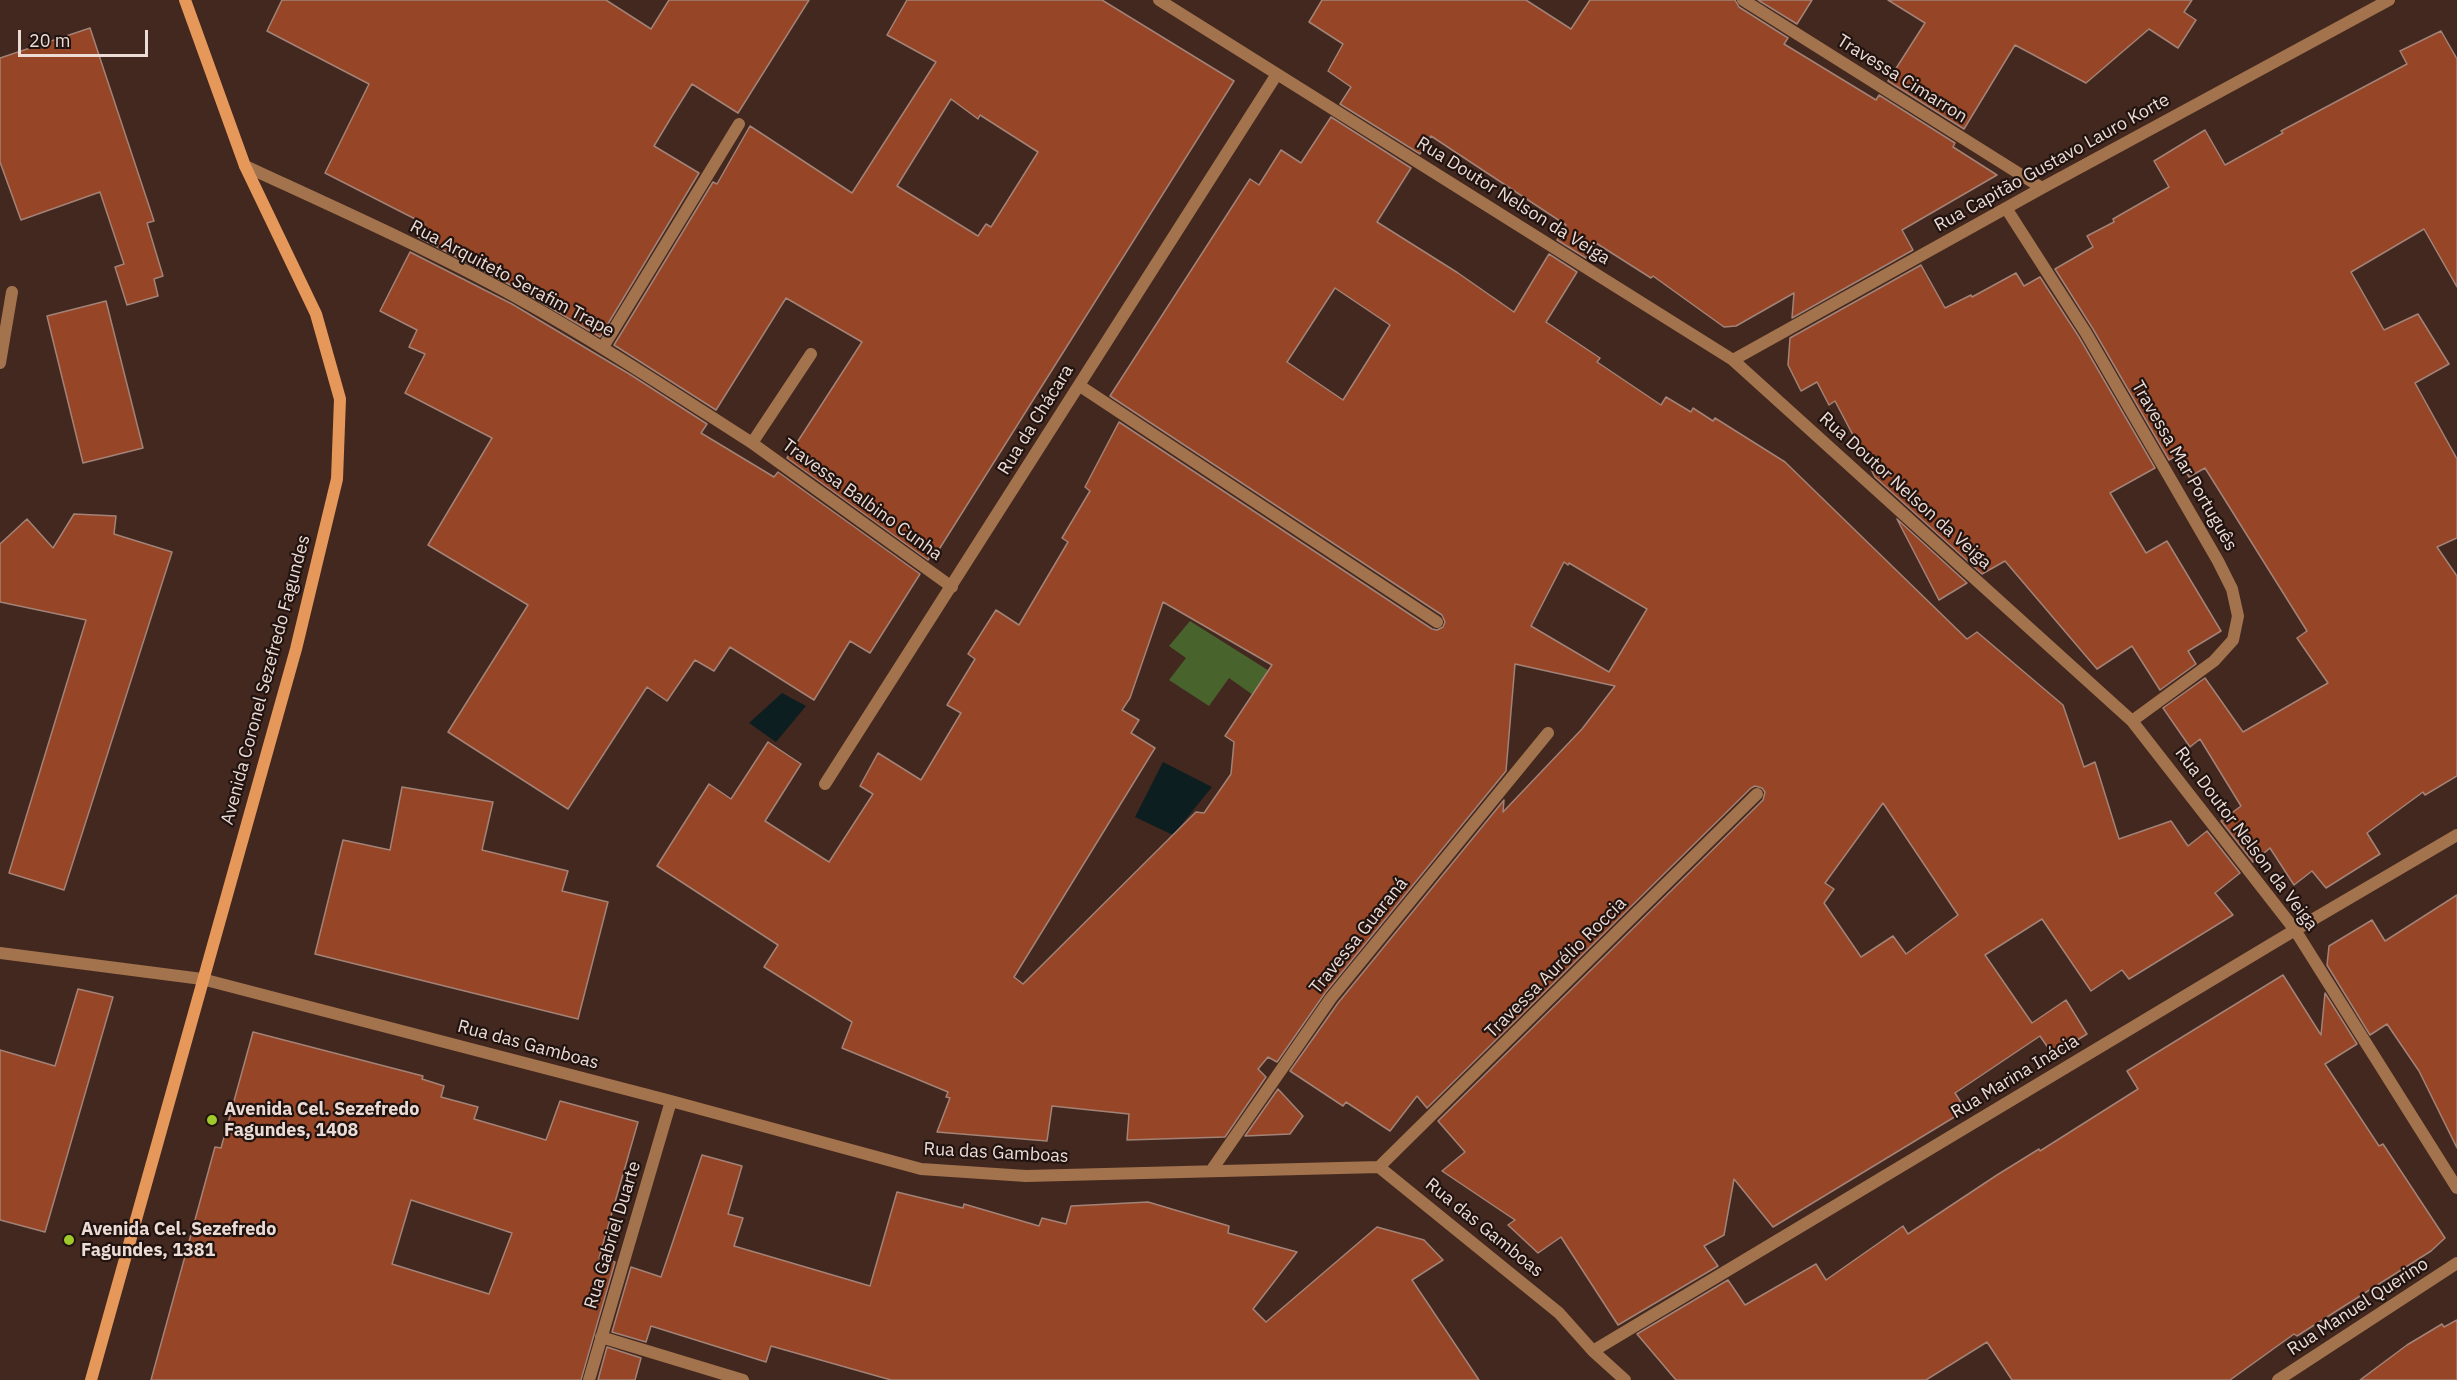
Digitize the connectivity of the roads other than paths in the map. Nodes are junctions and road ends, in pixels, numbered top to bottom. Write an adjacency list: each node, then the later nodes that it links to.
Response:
1 (185, 0): 7 (main road, Avenida Coronel Sezefredo Fagundes)
2 (1159, 0): 5 (street, Rua Doutor Nelson da Veiga)
3 (1743, 0): 8 (street, Travessa Cimarron)
4 (2382, 1): 8 (street, Rua Capitão Gustavo Lauro Korte)
5 (1276, 74): 13 (street, Rua Doutor Nelson da Veiga); 15 (street, Rua da Chácara)
6 (739, 124): 11 (street)
7 (245, 166): 11 (street, Rua Arquiteto Serafim Trape); 26 (main road, Avenida Coronel Sezefredo Fagundes)
8 (2042, 188): 9 (street, Rua Capitão Gustavo Lauro Korte)
9 (2006, 208): 13 (street, Rua Capitão Gustavo Lauro Korte); 19 (street, Travessa Mar Português)
10 (12, 292): 14 (street)
11 (603, 347): 16 (street, Rua Arquiteto Serafim Trape)
12 (811, 354): 16 (street)
13 (1733, 360): 19 (street, Rua Doutor Nelson da Veiga)
14 (0, 363)
15 (1080, 386): 17 (street, Rua da Chácara); 18 (street)
16 (752, 443): 17 (street, Travessa Balbino Cunha)
17 (952, 587): 21 (street, Rua da Chácara)
18 (1437, 622)
19 (2132, 721): 24 (street, Rua Doutor Nelson da Veiga)
20 (1548, 733): 29 (street, Travessa Guaraná)
21 (825, 784)
22 (1757, 794): 28 (street, Travessa Aurélio Roccia)
23 (2457, 836): 24 (street, Rua Marina Inácia)
24 (2295, 930): 30 (street, Rua Doutor Nelson da Veiga); 33 (street, Rua Marina Inácia)
25 (0, 952): 26 (street, Rua das Gamboas)
26 (202, 979): 27 (street, Rua das Gamboas); 34 (main road, Avenida Coronel Sezefredo Fagundes)
27 (672, 1101): 29 (street, Rua das Gamboas); 32 (street, Rua Gabriel Duarte)
28 (1380, 1167): 29 (street, Rua das Gamboas); 33 (street, Rua das Gamboas)
29 (1211, 1171)
30 (2457, 1188)
31 (2457, 1263): 38 (street, Rua Manuel Querino)
32 (601, 1337): 35 (street, Rua Gabriel Duarte); 36 (street)
33 (1593, 1351): 37 (street, Rua das Gamboas)
34 (91, 1380)
35 (588, 1380)
36 (743, 1380)
37 (1625, 1380)
38 (2278, 1380)

